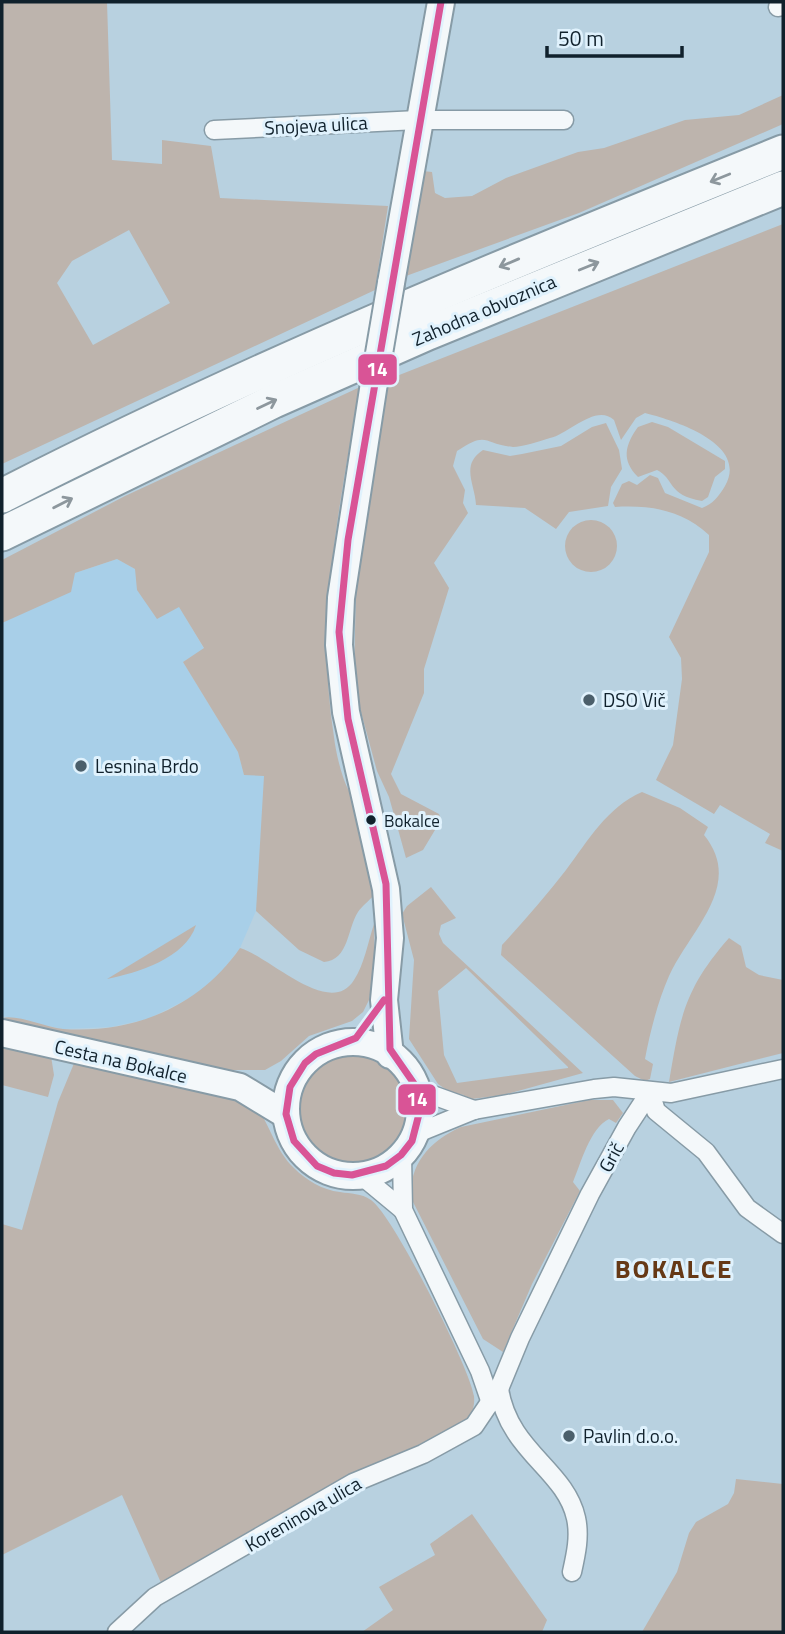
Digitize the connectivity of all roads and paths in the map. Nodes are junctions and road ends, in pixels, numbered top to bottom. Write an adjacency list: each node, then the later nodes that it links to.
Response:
1 (441, 2): 2 (street)
2 (418, 120): 3 (street); 4 (street, Snojeva ulica); 9 (street, bridge)
3 (564, 120)
4 (214, 130)
5 (783, 152): 7 (highway, Zahodna obvoznica, one-way to 7)
6 (783, 188): 8 (highway, Zahodna obvoznica, one-way to 6)
7 (2, 496)
8 (2, 534)
9 (384, 1000): 11 (street); 12 (street)
10 (2, 1033): 15 (street, Cesta na Bokalce)
11 (350, 1043): 12 (street); 14 (street, Cesta na Bokalce)
12 (390, 1055): 16 (street)
13 (783, 1069): 17 (street)
14 (297, 1072): 15 (street, Cesta na Bokalce); 19 (street)
15 (240, 1087): 19 (street, Cesta na Bokalce)
16 (416, 1089): 18 (street); 20 (street)
17 (650, 1093): 18 (street); 23 (street); 24 (street, Grič)
18 (474, 1110): 20 (street)
19 (286, 1115): 21 (street)
20 (409, 1144): 21 (street); 22 (street)
21 (362, 1175): 22 (street)
22 (403, 1210): 24 (street)
23 (783, 1234)
24 (495, 1396): 25 (street); 26 (street, Koreninova ulica)
25 (572, 1572)
26 (117, 1632)

